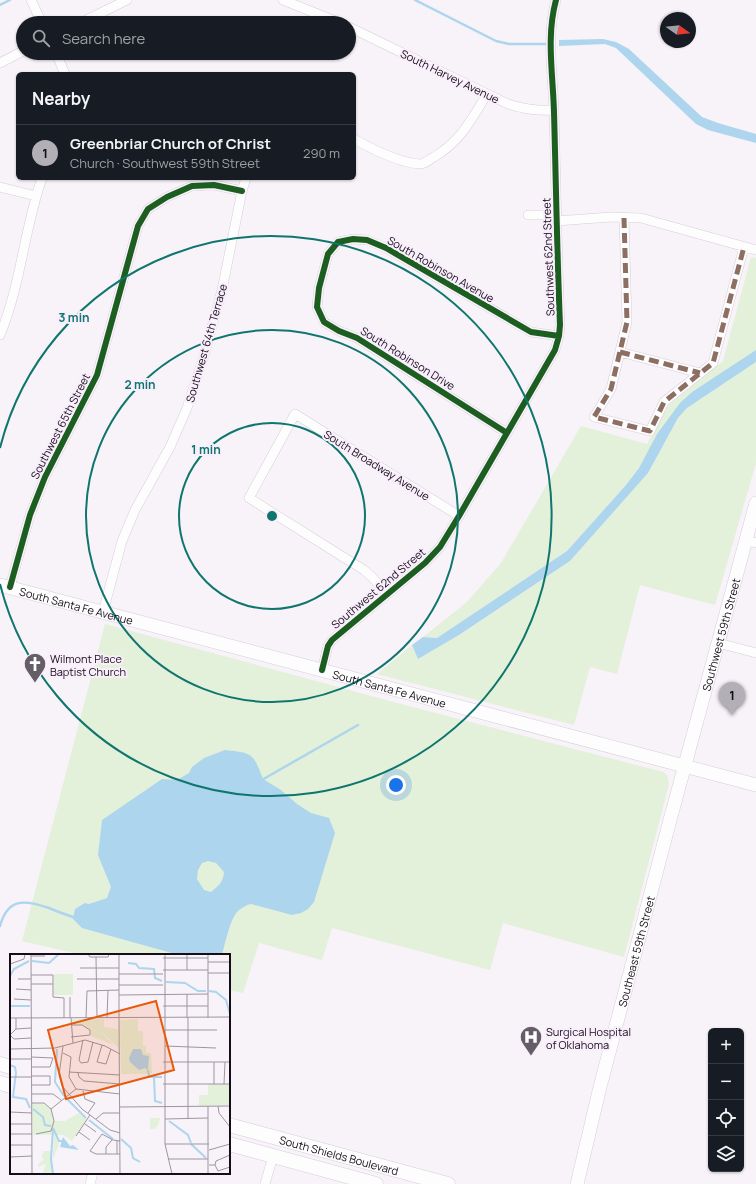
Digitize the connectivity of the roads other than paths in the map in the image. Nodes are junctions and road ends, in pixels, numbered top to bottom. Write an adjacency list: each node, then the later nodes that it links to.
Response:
1 (31, 0): 5 (street)
2 (126, 0): 6 (street)
3 (283, 0): 7 (street)
4 (556, 0): 14 (street, Southwest 62nd Street)
5 (39, 16)
6 (94, 16)
7 (323, 16)
8 (356, 30): 13 (street, South Harvey Avenue)
9 (16, 55): 11 (street)
10 (59, 60): 12 (street)
11 (0, 63)
12 (64, 72)
13 (487, 94): 14 (street, South Harvey Avenue); 15 (street)
14 (554, 110): 22 (street, Southwest 62nd Street)
15 (356, 140)
16 (41, 180): 20 (street)
17 (245, 180): 19 (street, Southwest 64th Terrace)
18 (0, 187): 20 (street)
19 (242, 191): 35 (street, Southwest 65th Street); 37 (street, Southwest 64th Terrace)
20 (36, 196): 27 (street)
21 (528, 215): 22 (street)
22 (556, 218): 23 (street); 28 (street, Southwest 62nd Street)
23 (624, 218): 24 (street); 29 (street)
24 (744, 247): 25 (street); 30 (street)
25 (756, 250)
26 (324, 268): 28 (street, South Robinson Avenue); 31 (street, South Robinson Drive)
27 (0, 335)
28 (559, 336): 31 (street, Southwest 62nd Street)
29 (620, 352): 30 (street); 30 (street)
30 (700, 373)
31 (507, 432): 33 (street, Southwest 62nd Street)
32 (756, 503): 34 (main road, Southwest 59th Street)
33 (459, 516): 36 (street, Southwest 62nd Street); 36 (street, South Broadway Avenue)
34 (751, 542): 38 (main road, Southwest 59th Street)
35 (5, 586): 37 (main road, South Santa Fe Avenue)
36 (387, 594): 40 (street, Southwest 62nd Street)
37 (103, 612): 40 (main road, South Santa Fe Avenue)
38 (718, 643): 39 (street); 41 (main road, Southwest 59th Street)
39 (756, 653)
40 (322, 670): 41 (main road, South Santa Fe Avenue)
41 (685, 766): 42 (main road, South Santa Fe Avenue); 57 (main road, Southeast 59th Street)
42 (756, 785)
43 (0, 1064): 44 (main road)
44 (10, 1067)
45 (0, 1083): 46 (main road)
46 (10, 1086)
47 (230, 1125): 49 (main road, South Shields Boulevard)
48 (230, 1144): 50 (main road, South Shields Boulevard)
49 (339, 1155): 51 (main road); 56 (main road, South Shields Boulevard)
50 (272, 1156): 51 (main road, South Shields Boulevard); 54 (street)
51 (334, 1173): 55 (main road, South Shields Boulevard)
52 (93, 1174): 53 (street)
53 (90, 1184)
54 (265, 1184)
55 (376, 1184)
56 (448, 1184)
57 (576, 1184)

